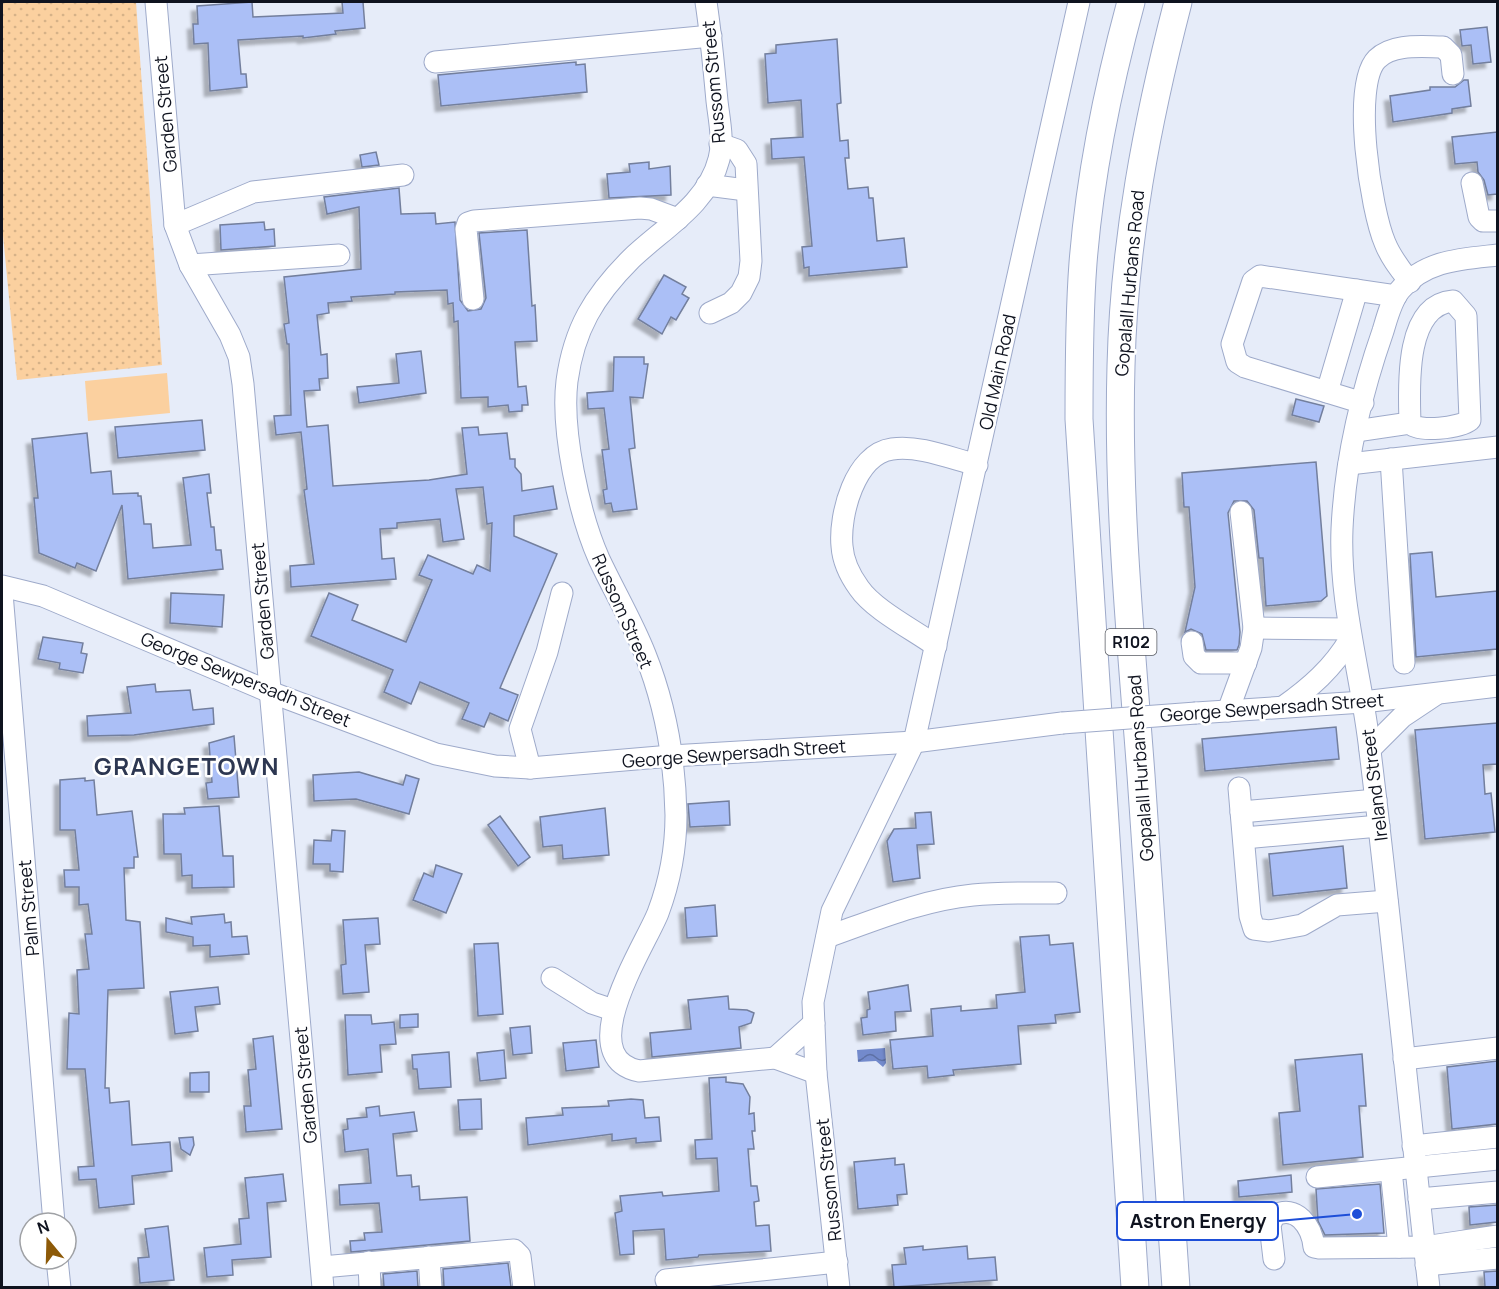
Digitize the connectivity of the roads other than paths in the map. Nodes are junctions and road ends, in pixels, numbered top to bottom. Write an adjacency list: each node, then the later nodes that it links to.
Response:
1 (156, 2): 16 (street, Garden Street)
2 (706, 2): 6 (street, Russom Street)
3 (1079, 2): 31 (street, Old Main Road)
4 (1131, 2): 92 (main road, R102)
5 (1178, 2): 93 (main road, Gopalall Hurbans Road / R102)
6 (711, 36): 7 (street); 9 (street, Russom Street)
7 (435, 62)
8 (1453, 74): 20 (street)
9 (720, 144): 12 (street, Russom Street); 13 (street)
10 (403, 175): 16 (street)
11 (1472, 183): 15 (street)
12 (707, 185): 13 (street); 14 (street, Russom Street)
13 (746, 190): 23 (street)
14 (678, 219): 22 (street); 50 (street, Russom Street)
15 (1497, 221)
16 (175, 225): 19 (street, Garden Street)
17 (339, 255): 19 (street)
18 (1497, 255): 20 (street)
19 (190, 265): 44 (street, Garden Street)
20 (1403, 289): 21 (street); 25 (street, Ireland Street)
21 (1357, 290): 24 (street); 24 (street)
22 (473, 299)
23 (710, 313)
24 (1327, 392): 25 (street)
25 (1363, 403): 27 (street, Ireland Street)
26 (1410, 423): 26 (street); 27 (street)
27 (1356, 431): 30 (street, Ireland Street)
28 (1497, 447): 29 (street)
29 (1391, 459): 30 (street); 41 (street)
30 (1349, 464): 37 (street, Ireland Street)
31 (977, 465): 39 (street, Old Main Road); 39 (street)
32 (1241, 512): 36 (street)
33 (2, 586): 44 (street, George Sewpersadh Street)
34 (2, 593): 75 (street, Palm Street)
35 (562, 593): 51 (street)
36 (1254, 628): 37 (street); 40 (street)
37 (1350, 634): 45 (street, Ireland Street); 46 (street)
38 (1192, 642): 40 (street)
39 (936, 646): 48 (street, Old Main Road)
40 (1246, 663): 47 (street)
41 (1404, 663)
42 (1497, 686): 43 (street, George Sewpersadh Street)
43 (1440, 691): 45 (street, George Sewpersadh Street); 49 (street)
44 (270, 692): 51 (street, George Sewpersadh Street); 85 (street, Garden Street)
45 (1363, 702): 46 (street, George Sewpersadh Street); 49 (street, Ireland Street)
46 (1282, 708): 47 (street, George Sewpersadh Street)
47 (1228, 711): 48 (street, George Sewpersadh Street, bridge)
48 (914, 742): 50 (street, George Sewpersadh Street); 59 (street, Russom Street)
49 (1370, 750): 53 (street, Ireland Street)
50 (671, 756): 51 (street, George Sewpersadh Street); 61 (street, Russom Street)
51 (530, 768)
52 (1239, 788): 54 (street)
53 (1376, 800): 54 (street); 55 (street, Ireland Street)
54 (1241, 812): 56 (street)
55 (1379, 825): 56 (street); 58 (street, Ireland Street)
56 (1244, 838): 58 (street)
57 (1056, 893): 59 (street)
58 (1387, 901): 65 (street, Ireland Street)
59 (827, 937): 62 (street, Russom Street)
60 (552, 978): 61 (street)
61 (613, 1010): 64 (street, Russom Street)
62 (814, 1023): 64 (street); 66 (street, Russom Street)
63 (1497, 1048): 65 (street)
64 (775, 1058): 66 (street, Russom Street)
65 (1404, 1059): 68 (street, Ireland Street)
66 (816, 1072): 83 (street, Russom Street)
67 (1497, 1137): 68 (street)
68 (1413, 1146): 70 (street, Ireland Street)
69 (1497, 1159): 70 (street)
70 (1416, 1168): 71 (street); 74 (street, Ireland Street)
71 (1391, 1170): 72 (street); 77 (street)
72 (1317, 1177)
73 (1497, 1192): 74 (street)
74 (1419, 1199): 78 (street, Ireland Street)
75 (53, 1211)
76 (1497, 1236): 78 (street)
77 (1399, 1247): 78 (street); 81 (street)
78 (1425, 1256): 80 (street); 94 (street, Ireland Street)
79 (429, 1257): 82 (street); 89 (street); 90 (street)
80 (1497, 1258)
81 (1274, 1259)
82 (369, 1262): 85 (street); 88 (street)
83 (837, 1262): 86 (street); 91 (street, Russom Street)
84 (58, 1271): 87 (street)
85 (322, 1277)
86 (666, 1280)
87 (60, 1287)
88 (370, 1287)
89 (431, 1287)
90 (524, 1287)
91 (839, 1287)
92 (1136, 1287)
93 (1176, 1287)
94 (1429, 1287)

